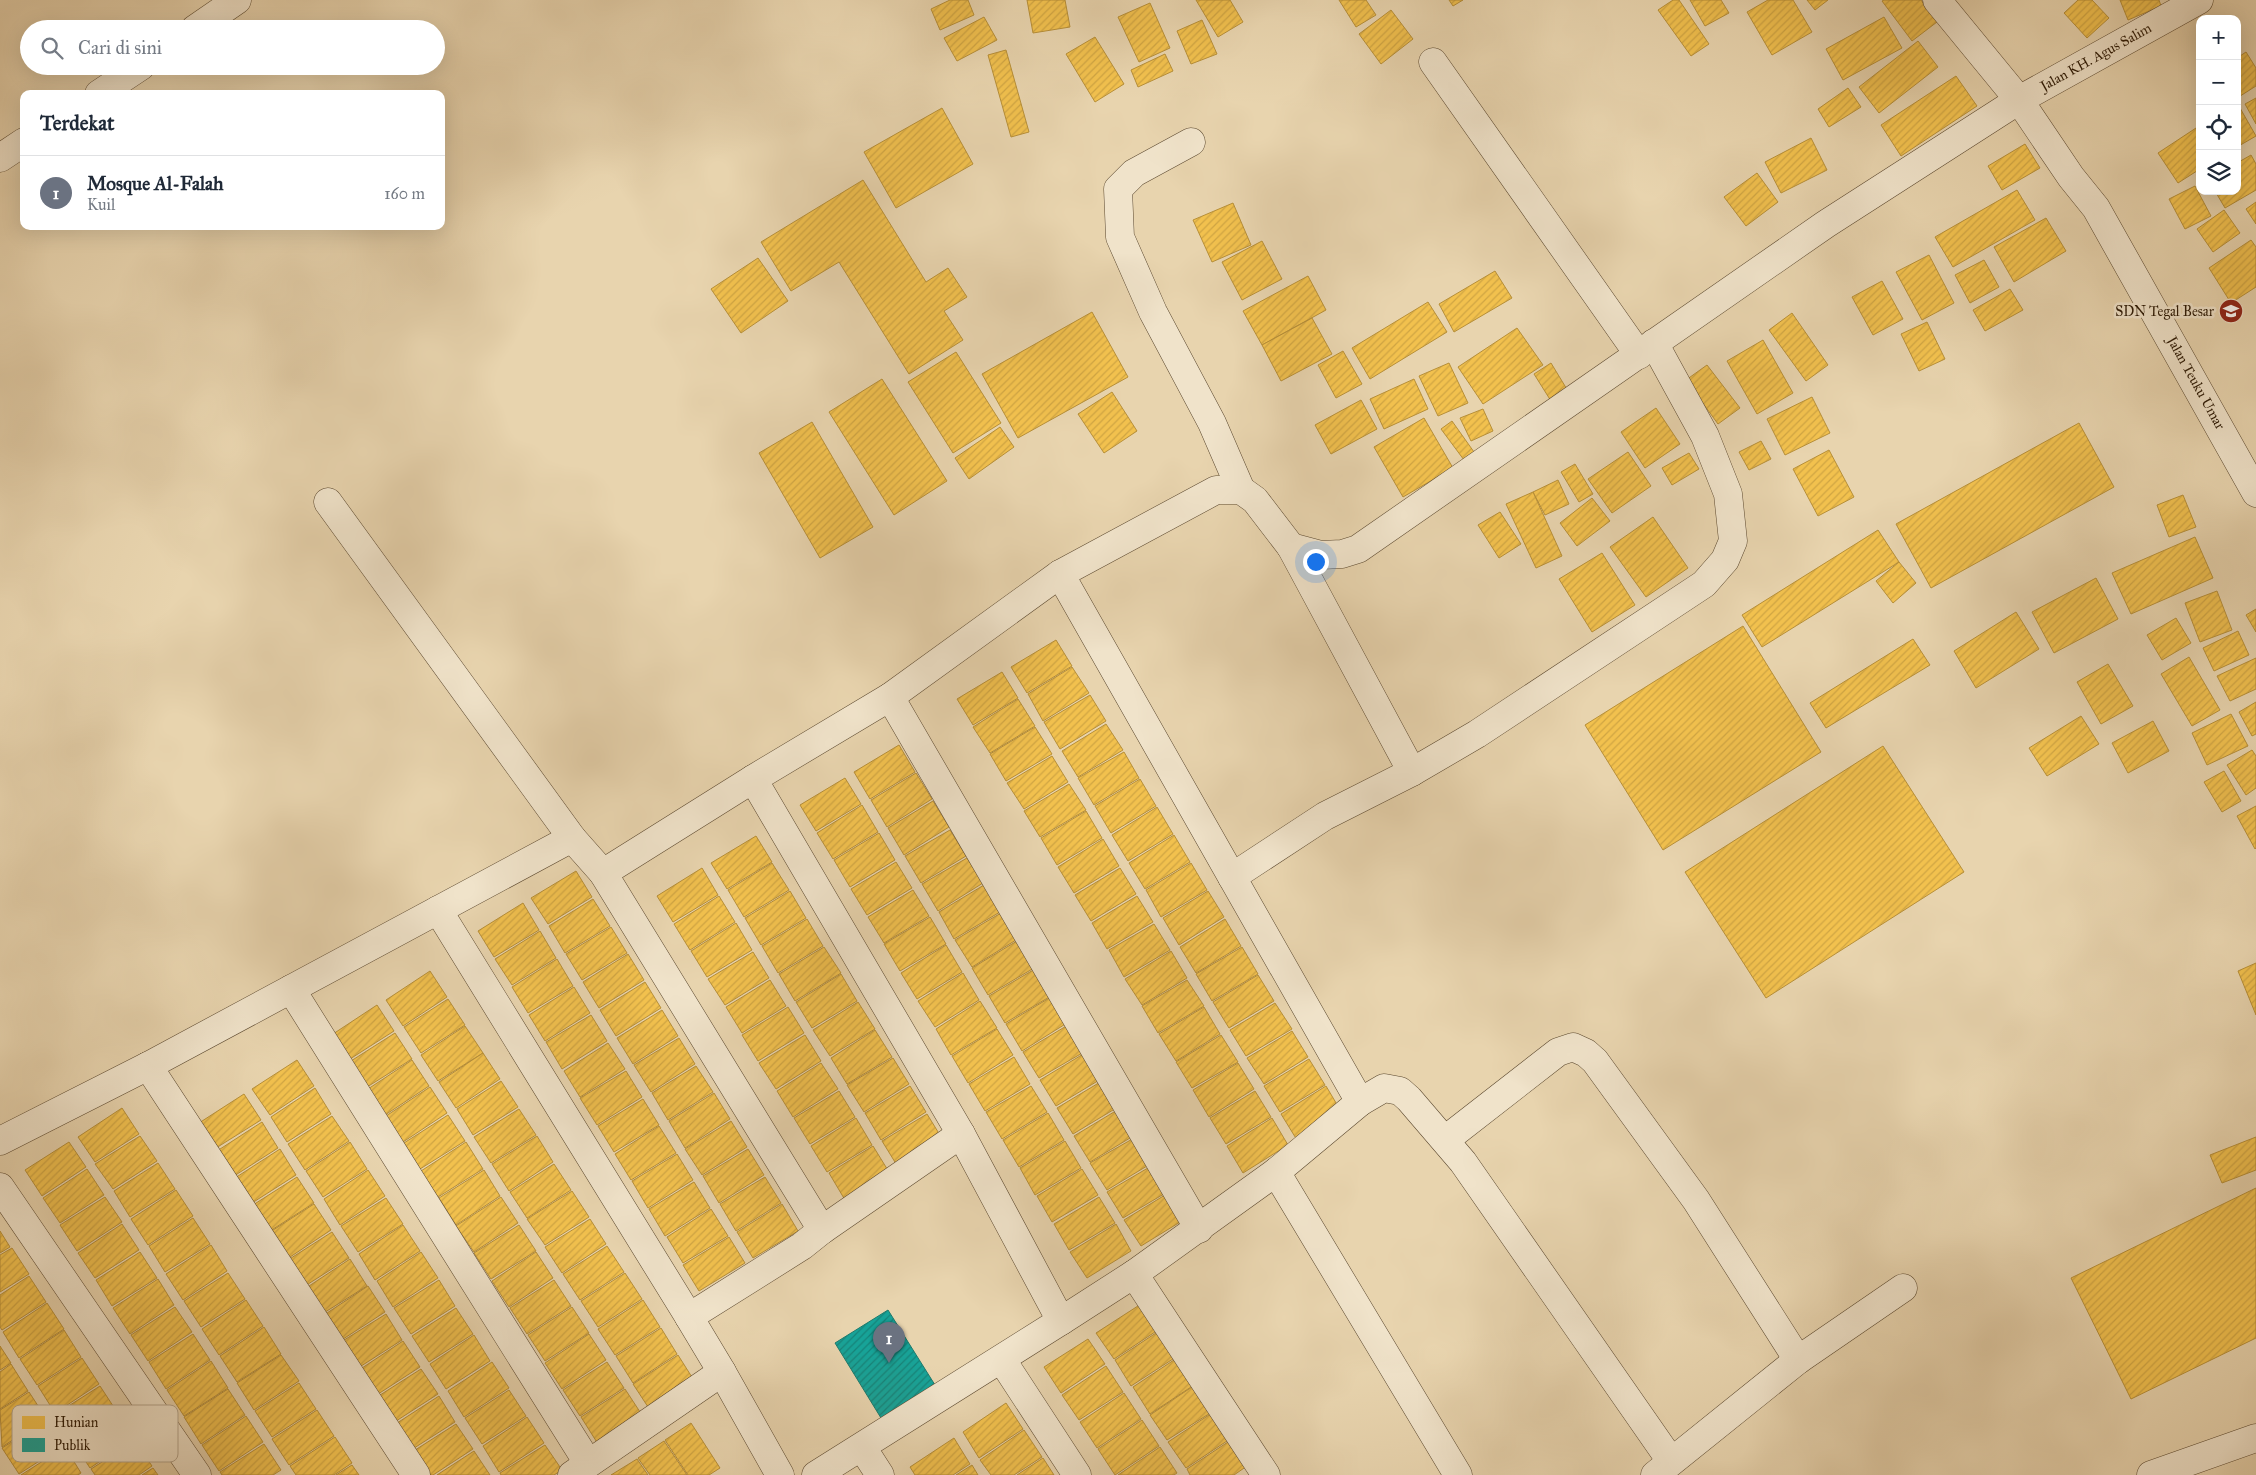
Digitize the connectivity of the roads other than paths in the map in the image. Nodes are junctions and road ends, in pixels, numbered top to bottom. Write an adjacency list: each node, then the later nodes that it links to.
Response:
1 (237, 0): 4 (street)
2 (1937, 0): 8 (street, Jalan Teuku Umar)
3 (2199, 0): 8 (street, Jalan KH. Agus Salim)
4 (208, 20)
5 (1434, 62): 12 (street)
6 (127, 75): 7 (street)
7 (105, 90)
8 (2018, 100): 12 (street, Jalan KH. Agus Salim); 14 (street, Jalan Teuku Umar)
9 (1191, 142): 13 (street)
10 (20, 145): 11 (street)
11 (0, 158)
12 (1647, 349): 16 (street, Jalan KH. Agus Salim); 19 (street)
13 (1240, 490): 16 (street); 17 (street)
14 (2256, 493)
15 (328, 502): 21 (street)
16 (1291, 547): 19 (street)
17 (1060, 574): 18 (street); 23 (street)
18 (890, 697): 20 (street); 33 (street)
19 (1412, 772): 23 (street)
20 (753, 779): 22 (street); 28 (street)
21 (572, 838): 22 (street); 24 (street)
22 (602, 873): 34 (street)
23 (1232, 877): 27 (street)
24 (438, 910): 25 (street); 37 (street)
25 (291, 989): 26 (street); 47 (street)
26 (148, 1066): 30 (street); 49 (street)
27 (1360, 1102): 29 (street); 31 (street)
28 (961, 1134): 34 (street); 38 (street)
29 (1444, 1140): 40 (street); 46 (street)
30 (0, 1141)
31 (1276, 1172): 33 (street); 55 (street)
32 (0, 1187): 42 (street)
33 (1199, 1229): 35 (street)
34 (822, 1230): 37 (street)
35 (1134, 1274): 38 (street); 54 (street)
36 (1903, 1288): 40 (street)
37 (689, 1318): 41 (street)
38 (1061, 1321): 39 (street)
39 (1002, 1360): 45 (street); 53 (street)
40 (1798, 1360): 46 (street)
41 (722, 1372): 47 (street); 50 (street)
42 (149, 1405)
43 (2256, 1438): 56 (street)
44 (178, 1447): 48 (street)
45 (862, 1447): 51 (street); 52 (street)
46 (1662, 1468)
47 (580, 1469)
48 (197, 1475)
49 (416, 1475)
50 (780, 1475)
51 (816, 1475)
52 (880, 1475)
53 (1077, 1475)
54 (1266, 1475)
55 (1458, 1475)
56 (2151, 1475)

